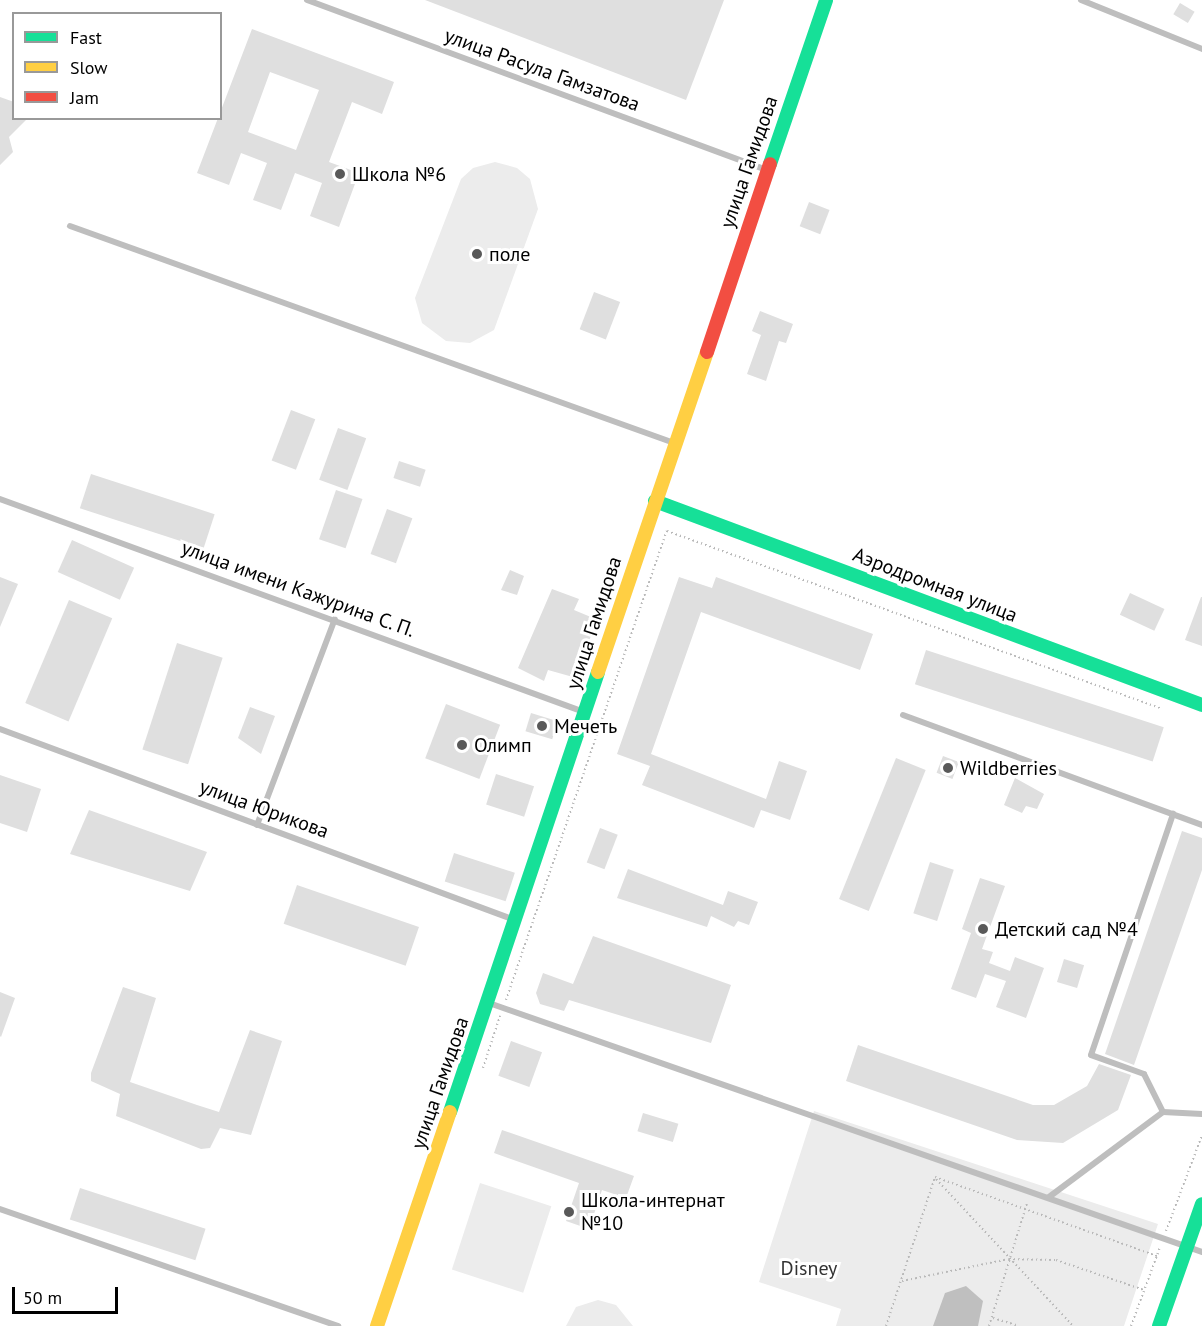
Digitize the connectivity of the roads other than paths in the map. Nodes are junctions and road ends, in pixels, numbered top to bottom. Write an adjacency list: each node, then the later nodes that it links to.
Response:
1 (307, 0): 5 (lane, улица Расула Гамзатова)
2 (826, 0): 5 (street, улица Гамидова)
3 (1081, 0): 4 (lane)
4 (1202, 49)
5 (766, 170): 7 (street, улица Гамидова)
6 (69, 226): 7 (lane)
7 (674, 444): 9 (street, улица Гамидова)
8 (0, 498): 10 (lane, улица имени Кажурина С. П.)
9 (655, 501): 11 (street, Аэродромная улица); 12 (street, улица Гамидова)
10 (335, 619): 12 (lane, улица имени Кажурина С. П.); 16 (lane)
11 (1202, 705)
12 (585, 713): 18 (street, улица Гамидова)
13 (903, 715): 15 (lane)
14 (0, 729): 16 (lane, улица Юрикова)
15 (1173, 814): 17 (lane); 20 (lane)
16 (257, 825): 18 (lane, улица Юрикова)
17 (1202, 825)
18 (516, 920): 19 (street, улица Гамидова)
19 (488, 1002): 22 (lane); 28 (street, улица Гамидова)
20 (1163, 1112): 21 (lane); 22 (lane)
21 (1202, 1114)
22 (1049, 1197): 25 (lane)
23 (1202, 1204): 25 (street)
24 (0, 1209): 27 (lane)
25 (1187, 1248): 26 (lane); 29 (street)
26 (1202, 1252)
27 (338, 1326)
28 (377, 1326)
29 (1159, 1326)

